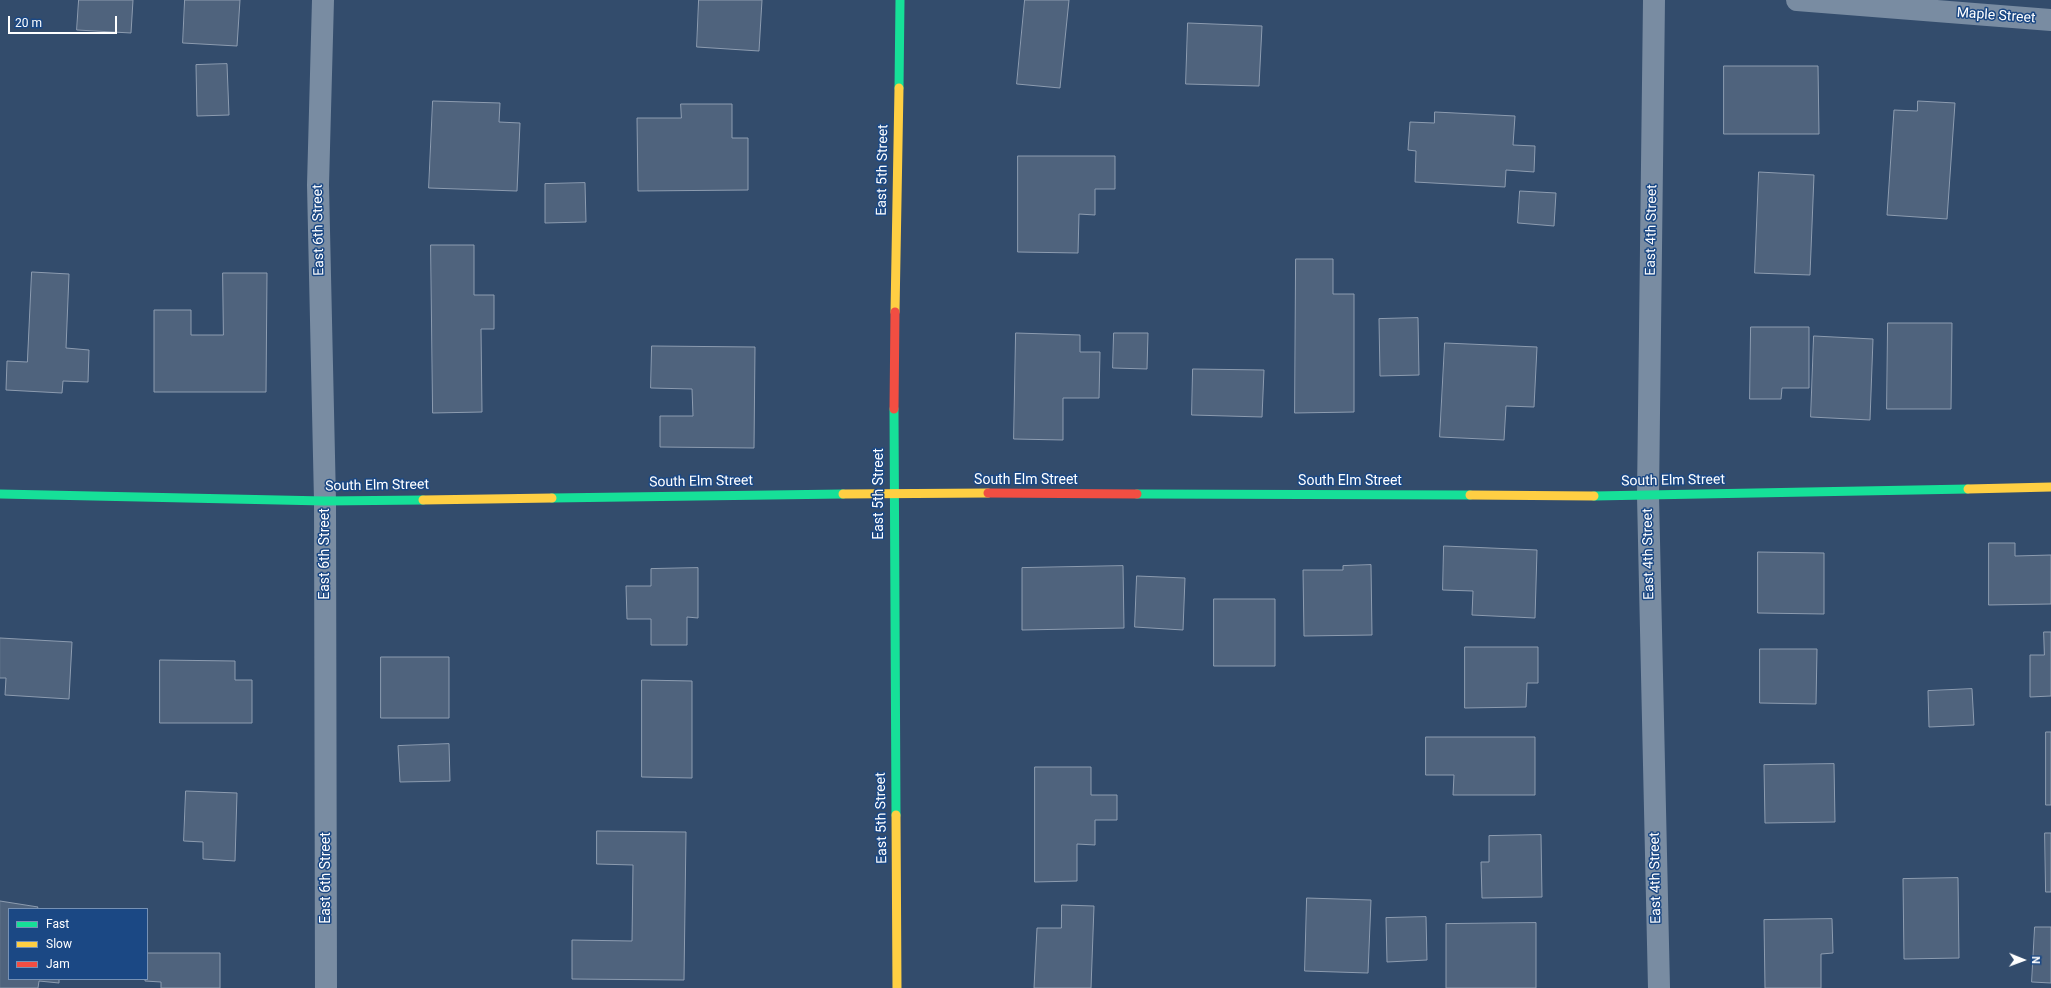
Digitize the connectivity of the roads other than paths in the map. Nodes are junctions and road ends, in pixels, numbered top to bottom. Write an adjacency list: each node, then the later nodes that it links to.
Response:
1 (323, 0): 10 (street, East 6th Street)
2 (900, 0): 7 (street, East 5th Street)
3 (1654, 0): 9 (street, East 4th Street)
4 (1797, 0): 5 (street, Maple Street)
5 (2051, 20)
6 (2051, 487): 9 (street, South Elm Street)
7 (893, 493): 9 (street, South Elm Street); 10 (street, South Elm Street); 12 (street, East 5th Street)
8 (0, 494): 10 (street, South Elm Street)
9 (1648, 496): 13 (street, East 4th Street)
10 (325, 501): 11 (street, East 6th Street)
11 (326, 988)
12 (897, 988)
13 (1658, 988)

